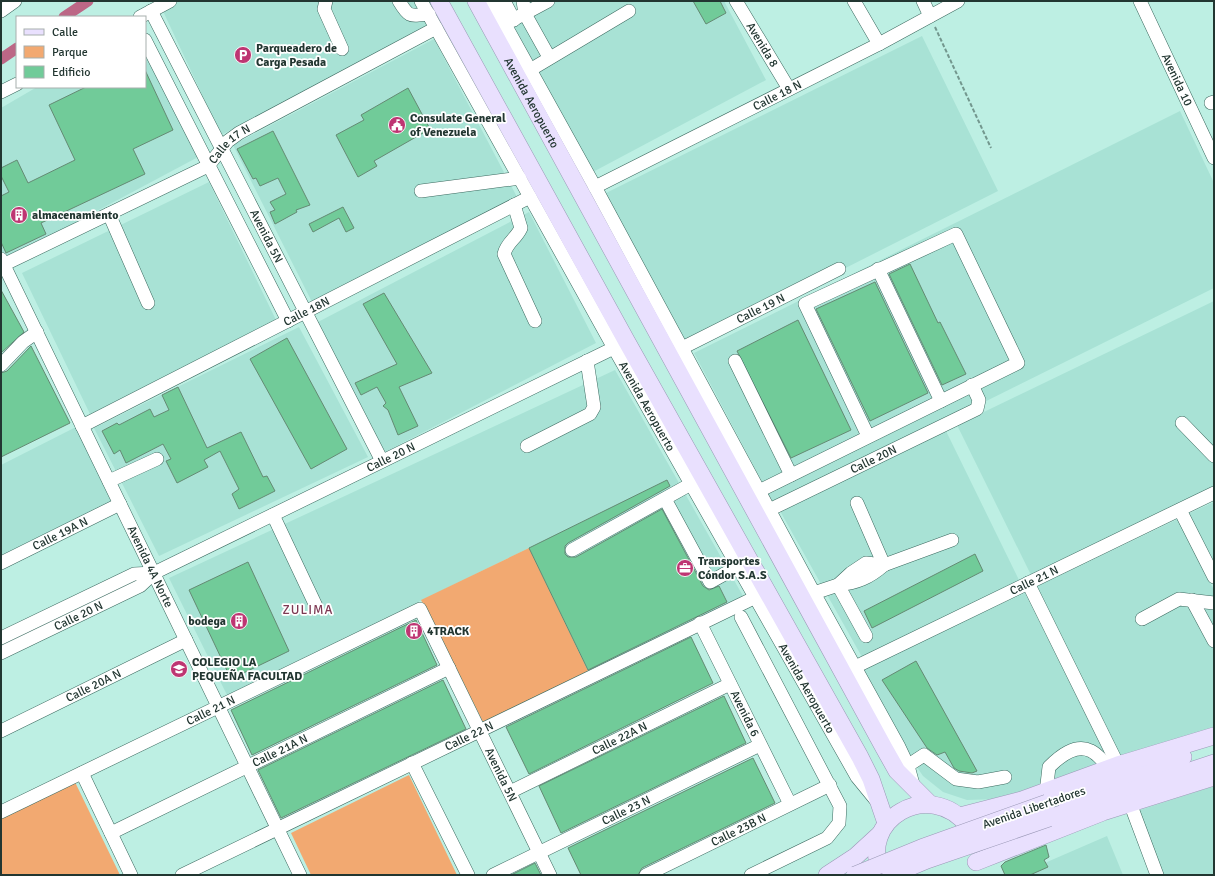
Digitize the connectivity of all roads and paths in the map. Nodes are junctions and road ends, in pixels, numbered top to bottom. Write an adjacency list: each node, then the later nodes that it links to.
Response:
1 (170, 1): 16 (street)
2 (326, 1): 23 (street)
3 (399, 1): 17 (street)
4 (422, 1): 17 (street, Avenida Aeropuerto)
5 (440, 1): 48 (main road, Avenida Aeropuerto)
6 (476, 1): 43 (main road, Avenida Aeropuerto)
7 (492, 1): 18 (street, Avenida Aeropuerto)
8 (504, 1): 18 (street)
9 (548, 1): 18 (street)
10 (736, 1): 27 (street, Avenida 8)
11 (854, 1): 22 (street)
12 (924, 1): 19 (street)
13 (958, 1): 19 (street, Calle 18 N)
14 (1140, 1): 31 (street, Avenida 10)
15 (629, 11): 24 (street)
16 (146, 14): 30 (street, Avenida 5N)
17 (429, 14): 20 (street, Avenida Aeropuerto)
18 (517, 15): 24 (street); 25 (street, Avenida Aeropuerto)
19 (930, 16): 22 (street, Calle 18 N); 29 (path)
20 (436, 28): 30 (street, Calle 17 N); 33 (street, Avenida Aeropuerto)
21 (146, 42): 32 (street, Avenida 5N)
22 (880, 44): 27 (street, Calle 18 N)
23 (342, 49)
24 (549, 58): 25 (street)
25 (530, 70): 34 (street, Avenida Aeropuerto)
26 (16, 84): 28 (street)
27 (789, 88): 34 (street, Calle 18 N)
28 (1, 92)
29 (991, 148)
30 (222, 150): 32 (street, Calle 17 N); 44 (street, Avenida 5N)
31 (1214, 158)
32 (208, 166): 38 (street, Calle 17 N); 45 (street, Avenida 5N)
33 (520, 178): 35 (street); 36 (street, Avenida Aeropuerto)
34 (595, 187): 43 (street, Avenida Aeropuerto)
35 (421, 192)
36 (530, 197): 37 (street, Calle 18N); 48 (street, Avenida Aeropuerto)
37 (514, 205): 44 (street, Calle 18N); 46 (street)
38 (108, 214): 39 (street, Calle 17 N); 42 (street)
39 (2, 263): 47 (street, Avenida 4A Norte)
40 (839, 269): 49 (street, Calle 19 N)
41 (878, 269): 53 (street); 54 (street); 59 (street)
42 (148, 303)
43 (653, 310): 49 (street, Avenida Aeropuerto); 55 (main road, Avenida Aeropuerto)
44 (305, 312): 45 (street, Calle 18N); 64 (street, Avenida 5N)
45 (288, 321): 57 (street, Calle 18N)
46 (535, 321)
47 (37, 332): 52 (street); 57 (street, Avenida 4A Norte)
48 (620, 345): 50 (street, Calle 20 N); 60 (main road, Avenida Aeropuerto)
49 (682, 348): 58 (street, Avenida Aeropuerto)
50 (587, 361): 61 (street); 64 (street, Calle 20 N)
51 (735, 361): 65 (street)
52 (1, 365)
53 (972, 385): 54 (street); 73 (street, Calle 20N)
54 (941, 400): 59 (street)
55 (703, 419): 58 (main road); 113 (main road, Avenida Aeropuerto)
56 (1182, 423): 62 (street)
57 (82, 426): 66 (street, Avenida 4A Norte)
58 (725, 430): 68 (street, Avenida Aeropuerto)
59 (868, 436): 65 (street)
60 (675, 442): 67 (street, Avenida Aeropuerto); 123 (main road, Avenida Aeropuerto)
61 (527, 446)
62 (1214, 456)
63 (157, 459): 66 (street)
64 (382, 461): 75 (street, Calle 20 N)
65 (791, 475): 68 (street)
66 (109, 481): 72 (street, Avenida 4A Norte)
67 (691, 484): 70 (street); 81 (street, Avenida Aeropuerto)
68 (759, 490): 73 (street, Avenida Aeropuerto)
69 (1214, 493): 74 (street, Calle 21 N)
70 (665, 499): 77 (street); 81 (street)
71 (858, 503): 80 (street)
72 (120, 504): 79 (street, Calle 19A N); 82 (street, Avenida 4A Norte)
73 (769, 510): 86 (street, Avenida Aeropuerto)
74 (1180, 510): 78 (street); 84 (street, Calle 21 N)
75 (273, 515): 82 (street, Calle 20 N); 90 (street)
76 (952, 540): 80 (street)
77 (572, 550)
78 (1209, 557): 83 (street)
79 (1, 563)
80 (884, 565): 85 (street)
81 (738, 566): 87 (street, Avenida Aeropuerto)
82 (154, 573): 96 (street, Calle 20 N); 97 (street, Avenida 4A Norte); 99 (street, Calle 20 N)
83 (1214, 577)
84 (1028, 583): 100 (street, Calle 21 N); 112 (street)
85 (838, 585): 86 (street); 95 (street)
86 (814, 594): 100 (street, Avenida Aeropuerto)
87 (756, 597): 94 (street, Calle 22 N); 123 (street, Avenida Aeropuerto)
88 (1192, 600): 89 (street); 93 (street); 98 (street)
89 (1214, 603)
90 (316, 606)
91 (420, 609): 101 (street, Avenida 5N); 103 (street, Calle 21 N)
92 (741, 617): 117 (street, Avenida Aeropuerto)
93 (1142, 619)
94 (700, 624): 102 (street, Avenida 6); 105 (street, Calle 22 N)
95 (866, 636)
96 (1, 638)
97 (186, 640): 103 (street, Avenida 4A Norte); 104 (street, Calle 20A N)
98 (1214, 641)
99 (1, 653)
100 (855, 667): 113 (street, Avenida Aeropuerto)
101 (449, 668): 105 (street, Avenida 5N); 111 (street, Calle 21A N)
102 (730, 684): 107 (street, Avenida 6); 118 (street, Calle 22A N)
103 (219, 707): 111 (street, Avenida 4A Norte); 114 (street, Calle 21 N)
104 (1, 731)
105 (480, 731): 109 (street, Calle 22 N); 118 (street, Avenida 5N)
106 (1214, 736): 112 (main road)
107 (760, 745): 121 (street, Avenida 6); 129 (street, Calle 23 N)
108 (1214, 747): 122 (main road, Avenida Libertadores)
109 (412, 763): 127 (street, Calle 22 N); 134 (street)
110 (1214, 763): 122 (main road, Avenida Libertadores)
111 (248, 766): 127 (street, Avenida 4A Norte); 128 (street, Calle 21A N)
112 (1114, 767): 122 (main road); 122 (street)
113 (903, 769): 115 (street); 119 (main road, Avenida Aeropuerto)
114 (82, 773): 124 (street, Calle 21 N); 128 (street)
115 (1005, 776)
116 (1214, 777): 120 (main road)
117 (830, 785): 121 (street, Calle 23B N); 138 (street, Avenida Aeropuerto)
118 (510, 792): 129 (street, Avenida 5N)
119 (929, 803): 125 (main road); 126 (main road)
120 (1130, 803): 130 (main road); 143 (street)
121 (790, 804): 137 (street, Calle 23B N)
122 (1047, 804): 125 (main road); 140 (main road, Avenida Libertadores, bridge); 142 (main road, Avenida Libertadores, bridge)
123 (881, 806): 126 (main road, Avenida Aeropuerto)
124 (1, 812)
125 (960, 816): 130 (main road)
126 (883, 828): 139 (main road); 141 (main road)
127 (278, 829): 132 (street, Calle 22 N); 133 (street, Avenida 4A Norte)
128 (111, 833): 131 (street)
129 (539, 852): 135 (street, Calle 23 N); 136 (street, Avenida 5N)
130 (973, 869)
131 (131, 875)
132 (182, 875)
133 (300, 875)
134 (468, 875)
135 (493, 875)
136 (550, 875)
137 (646, 875)
138 (751, 875)
139 (827, 875)
140 (855, 875)
141 (882, 875)
142 (891, 875)
143 (1157, 875)

